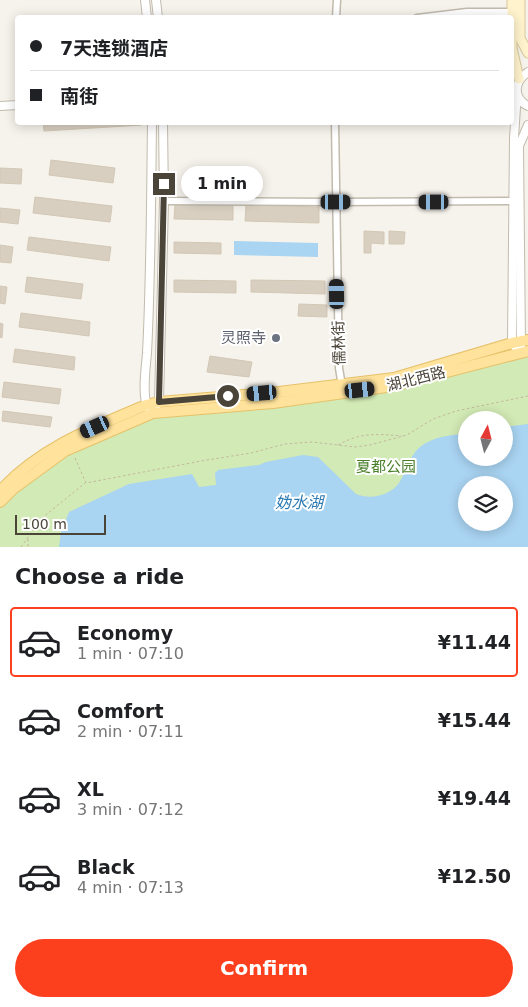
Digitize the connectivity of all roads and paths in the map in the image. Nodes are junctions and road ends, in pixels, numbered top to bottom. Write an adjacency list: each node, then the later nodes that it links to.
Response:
1 (145, 0): 7 (street)
2 (156, 0): 8 (street)
3 (337, 0): 9 (street)
4 (512, 0): 6 (main road)
5 (520, 0): 11 (main road)
6 (512, 12): 10 (street)
7 (147, 15)
8 (158, 15)
9 (336, 15)
10 (442, 15)
11 (528, 53)
12 (528, 72): 13 (street)
13 (515, 79): 14 (street)
14 (518, 98): 17 (street); 23 (street)
15 (15, 105): 16 (street)
16 (0, 106)
17 (528, 106)
18 (152, 125): 29 (street)
19 (164, 125): 22 (street)
20 (335, 125): 24 (street, 儒林街)
21 (528, 125): 25 (street)
22 (164, 200): 24 (street); 28 (street)
23 (513, 201): 24 (street); 25 (street)
24 (336, 202): 26 (street, 儒林街)
25 (522, 345): 26 (main road, 湖北西路)
26 (343, 388): 28 (main road, 湖北西路); 29 (main road, 湖北西路)
27 (528, 396): 30 (path)
28 (159, 402): 29 (main road, 湖北西路)
29 (149, 409): 34 (main road, 湖北西路); 35 (main road, 湖北西路)
30 (403, 436): 31 (path); 31 (path)
31 (337, 446): 33 (path)
32 (74, 458): 33 (path)
33 (86, 483): 36 (path)
34 (0, 491)
35 (0, 502)
36 (28, 538): 37 (path); 38 (path)
37 (21, 547)
38 (28, 547)

